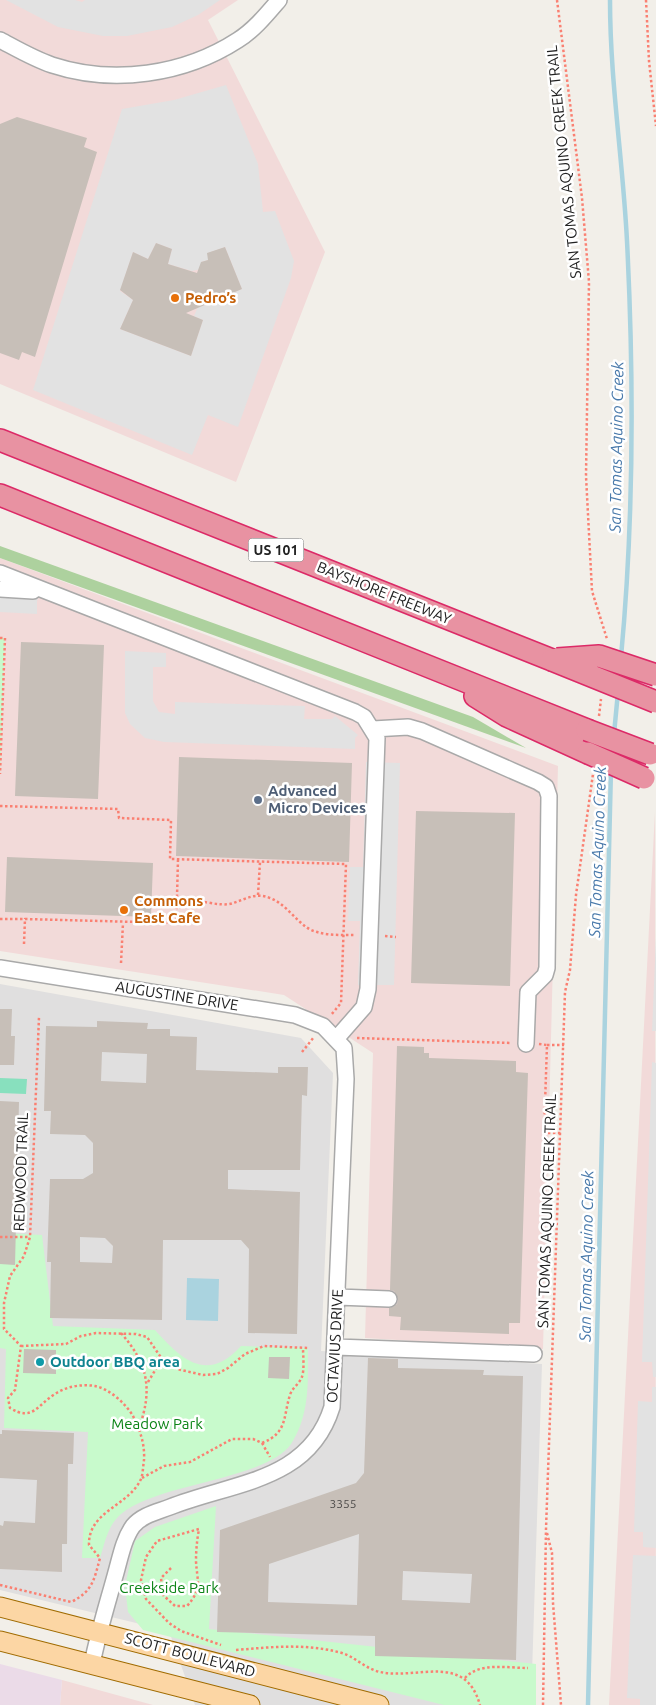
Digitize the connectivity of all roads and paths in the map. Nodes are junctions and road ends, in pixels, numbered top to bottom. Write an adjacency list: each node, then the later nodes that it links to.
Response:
1 (279, 0): 4 (street)
2 (557, 0): 8 (path, SAN TOMAS AQUINO CREEK TRAIL)
3 (646, 0): 5 (path)
4 (0, 40)
5 (656, 126)
6 (0, 440): 13 (highway, BAYSHORE FREEWAY / US 101)
7 (0, 495): 14 (highway)
8 (591, 532)
9 (0, 573): 11 (street)
10 (0, 589): 11 (street)
11 (42, 591): 17 (street)
12 (0, 638): 19 (path)
13 (552, 660): 15 (highway, bridge); 16 (highway, BAYSHORE FREEWAY / US 101, bridge)
14 (430, 667): 18 (highway, bridge); 20 (highway, bridge)
15 (656, 674)
16 (656, 702)
17 (373, 729): 31 (street); 39 (street)
18 (653, 755)
19 (0, 774)
20 (650, 781)
21 (0, 806): 22 (path)
22 (178, 859): 23 (path); 26 (path)
23 (260, 862): 24 (path); 30 (path)
24 (258, 895): 26 (path); 30 (path)
25 (576, 895): 41 (path, SAN TOMAS AQUINO CREEK TRAIL)
26 (177, 897): 29 (path)
27 (0, 919): 28 (path)
28 (25, 920): 29 (path); 33 (path)
29 (123, 923): 34 (path)
30 (343, 935): 31 (path); 37 (path)
31 (370, 936): 32 (path); 38 (street)
32 (396, 937)
33 (24, 944)
34 (121, 963)
35 (0, 968): 37 (street, AUGUSTINE DRIVE)
36 (39, 1016): 45 (path, REDWOOD TRAIL)
37 (323, 1026): 38 (street, AUGUSTINE DRIVE); 42 (path)
38 (340, 1043): 39 (path); 46 (street, OCTAVIUS DRIVE)
39 (526, 1044): 40 (path)
40 (547, 1045): 41 (path); 43 (path)
41 (564, 1045): 43 (path, SAN TOMAS AQUINO CREEK TRAIL)
42 (302, 1052)
43 (561, 1133): 59 (path, SAN TOMAS AQUINO CREEK TRAIL)
44 (0, 1237): 45 (path)
45 (30, 1237): 48 (path, REDWOOD TRAIL)
46 (338, 1298): 47 (street); 51 (street, OCTAVIUS DRIVE)
47 (389, 1299)
48 (2, 1329): 50 (path, REDWOOD TRAIL)
49 (121, 1333): 50 (path); 55 (path); 56 (path)
50 (21, 1346): 57 (path)
51 (336, 1347): 54 (street); 63 (street, OCTAVIUS DRIVE)
52 (303, 1348): 53 (path); 55 (path); 58 (path)
53 (308, 1348)
54 (534, 1354)
55 (162, 1359): 56 (path)
56 (148, 1384): 57 (path)
57 (139, 1429): 58 (path)
58 (142, 1478): 61 (path)
59 (546, 1529): 73 (path, SAN TOMAS AQUINO CREEK TRAIL); 74 (path, SAN TOMAS AQUINO CREEK TRAIL)
60 (171, 1568): 65 (path)
61 (0, 1585)
62 (0, 1607): 63 (main road, SCOTT BOULEVARD)
63 (99, 1631): 67 (street, OCTAVIUS DRIVE); 71 (main road, SCOTT BOULEVARD)
64 (0, 1641): 67 (main road)
65 (227, 1647)
66 (235, 1650): 69 (path)
67 (92, 1664): 70 (main road)
68 (528, 1668): 69 (path)
69 (465, 1678): 72 (path)
70 (250, 1705)
71 (379, 1705)
72 (480, 1705)
73 (543, 1705)
74 (561, 1705)

